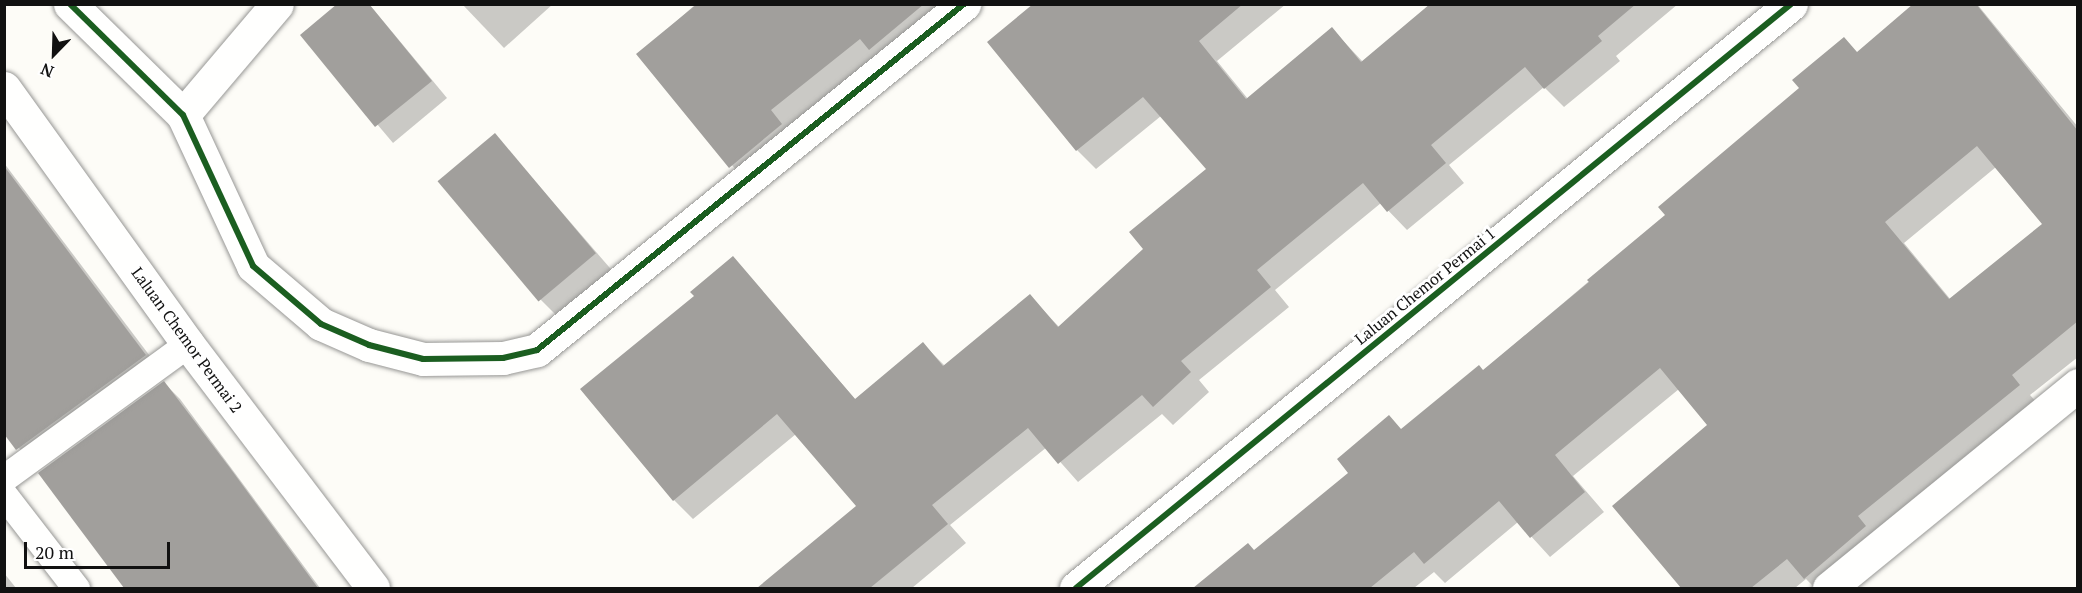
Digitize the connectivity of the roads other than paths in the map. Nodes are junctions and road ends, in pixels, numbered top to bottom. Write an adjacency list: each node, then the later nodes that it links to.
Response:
1 (70, 4): 6 (street)
2 (277, 4): 6 (street)
3 (964, 4): 6 (street)
4 (1791, 4): 13 (street, Laluan Chemor Permai 1)
5 (4, 88): 7 (street, Laluan Chemor Permai 2)
6 (183, 115)
7 (188, 344): 9 (lane); 12 (street, Laluan Chemor Permai 2)
8 (2078, 386): 14 (street)
9 (4, 478)
10 (4, 495): 11 (lane)
11 (76, 588)
12 (373, 588)
13 (1076, 588)
14 (1829, 588)

